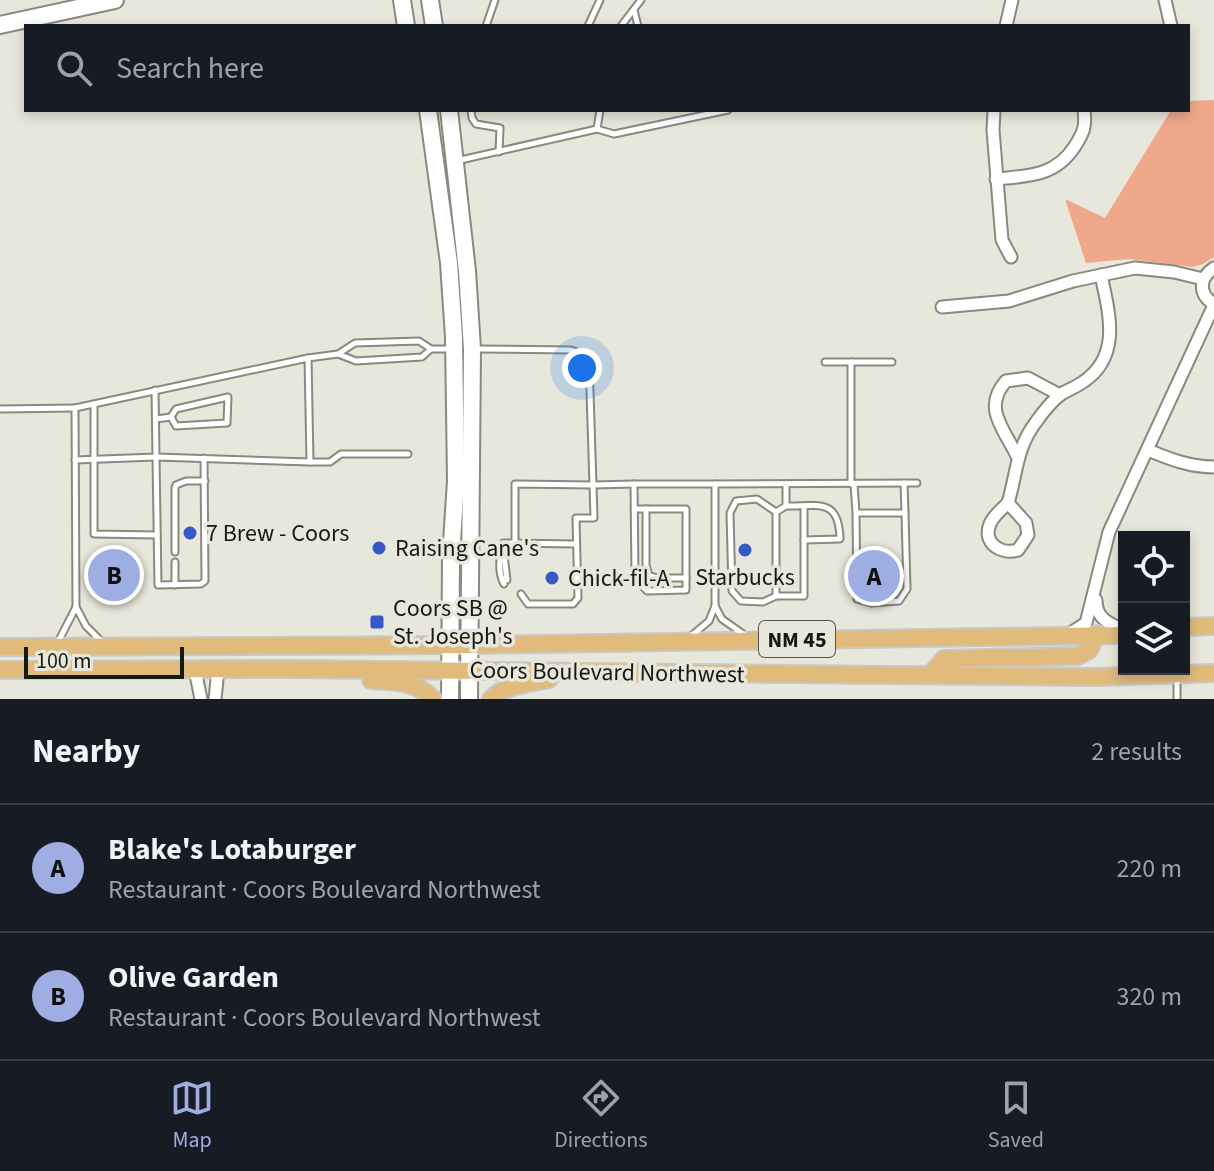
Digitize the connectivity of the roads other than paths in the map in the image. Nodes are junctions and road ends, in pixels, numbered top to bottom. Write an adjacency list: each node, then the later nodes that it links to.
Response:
1 (115, 0): 9 (street)
2 (402, 0): 11 (street)
3 (430, 0): 12 (street)
4 (495, 0): 13 (lane)
5 (599, 0): 14 (lane)
6 (641, 0): 10 (lane)
7 (1012, 0): 17 (street)
8 (1165, 0): 18 (street)
9 (83, 4): 19 (street)
10 (634, 9): 15 (lane); 16 (lane)
11 (406, 24)
12 (434, 24)
13 (487, 24)
14 (589, 24)
15 (623, 24)
16 (638, 24)
17 (1006, 24)
18 (1171, 24)
19 (0, 25)
20 (428, 112): 38 (street)
21 (449, 112): 29 (street)
22 (471, 112): 28 (lane)
23 (600, 112): 27 (lane)
24 (718, 112): 27 (lane)
25 (994, 112): 30 (street)
26 (1084, 112): 30 (street)
27 (597, 129): 28 (lane)
28 (499, 152): 29 (lane)
29 (454, 162): 39 (street)
30 (996, 179): 31 (street)
31 (1011, 257)
32 (1214, 268): 34 (street)
33 (1101, 275): 34 (street); 36 (street); 46 (street)
34 (1203, 279): 35 (street)
35 (1214, 305): 52 (street)
36 (942, 307)
37 (431, 349): 38 (lane); 40 (lane); 40 (lane)
38 (454, 349): 39 (street); 101 (street)
39 (472, 349): 68 (lane); 102 (street)
40 (338, 354): 41 (lane)
41 (308, 358): 45 (lane); 59 (lane)
42 (825, 362): 43 (lane)
43 (851, 362): 44 (lane); 67 (lane)
44 (892, 362)
45 (155, 390): 47 (lane); 51 (lane)
46 (1060, 395): 54 (street); 54 (street)
47 (94, 404): 48 (lane); 57 (lane)
48 (75, 408): 49 (lane); 58 (lane)
49 (0, 409)
50 (171, 417): 50 (lane); 51 (lane)
51 (156, 419): 55 (lane)
52 (1148, 450): 60 (street); 86 (street)
53 (408, 454): 59 (lane)
54 (1017, 456): 69 (street)
55 (156, 457): 56 (lane); 57 (lane); 77 (lane)
56 (204, 458): 59 (lane); 61 (lane)
57 (94, 459): 58 (lane); 77 (lane)
58 (75, 460): 90 (lane)
59 (310, 462)
60 (1214, 467)
61 (205, 481): 81 (lane); 85 (lane)
62 (904, 483): 63 (lane); 67 (lane); 76 (lane)
63 (917, 483)
64 (634, 484): 65 (lane); 68 (lane); 72 (lane)
65 (715, 484): 66 (lane); 89 (lane)
66 (786, 484): 67 (lane); 70 (lane)
67 (852, 484): 75 (lane)
68 (593, 485): 79 (lane); 80 (lane)
69 (1008, 503)
70 (786, 506): 71 (lane); 74 (lane)
71 (804, 506): 78 (lane); 78 (lane)
72 (634, 509): 73 (lane); 83 (lane)
73 (646, 509): 83 (lane); 83 (lane)
74 (776, 512): 88 (lane); 88 (lane)
75 (856, 513): 76 (lane); 76 (lane)
76 (905, 513)
77 (157, 535): 85 (lane)
78 (804, 540): 88 (lane)
79 (515, 543): 80 (lane); 84 (lane)
80 (576, 544): 87 (lane)
81 (175, 552)
82 (175, 562): 85 (lane)
83 (686, 578)
84 (506, 582)
85 (175, 585)
86 (1095, 588): 93 (street); 95 (street)
87 (519, 596)
88 (776, 596)
89 (715, 606): 99 (lane); 100 (lane)
90 (76, 607): 103 (lane); 104 (lane)
91 (1214, 626): 92 (main road)
92 (1190, 627)
93 (1118, 628)
94 (1118, 631): 96 (main road, Coors Boulevard Northwest / NM 45)
95 (1069, 634): 96 (main road, Coors Boulevard Northwest / NM 45); 99 (main road, Coors Boulevard Northwest / NM 45)
96 (1097, 634): 115 (main road)
97 (1190, 635): 98 (main road)
98 (1214, 635)
99 (754, 640): 100 (main road, Coors Boulevard Northwest / NM 45)
100 (684, 641): 102 (main road, Coors Boulevard Northwest / NM 45)
101 (451, 645): 102 (main road, Coors Boulevard Northwest / NM 45); 104 (main road, Coors Boulevard Northwest / NM 45); 110 (street)
102 (469, 645): 111 (street)
103 (56, 646): 104 (main road, Coors Boulevard Northwest / NM 45); 105 (main road, Coors Boulevard Northwest / NM 45)
104 (106, 646)
105 (0, 647)
106 (288, 669): 109 (main road, Coors Boulevard Northwest / NM 45); 110 (main road, Coors Boulevard Northwest / NM 45); 120 (main road)
107 (0, 670): 108 (main road, Coors Boulevard Northwest / NM 45)
108 (195, 670): 109 (main road, Coors Boulevard Northwest / NM 45); 118 (street)
109 (218, 670): 119 (street)
110 (451, 671): 111 (main road, Coors Boulevard Northwest / NM 45); 121 (street)
111 (469, 671): 112 (main road, Coors Boulevard Northwest / NM 45); 122 (street)
112 (585, 672): 115 (main road, Coors Boulevard Northwest / NM 45); 123 (main road)
113 (1190, 673): 114 (main road, Coors Boulevard Northwest / NM 45)
114 (1214, 673)
115 (930, 675): 116 (main road, Coors Boulevard Northwest / NM 45)
116 (1136, 675)
117 (1177, 675): 124 (lane)
118 (201, 699)
119 (215, 699)
120 (433, 699)
121 (450, 699)
122 (469, 699)
123 (491, 699)
124 (1177, 699)

